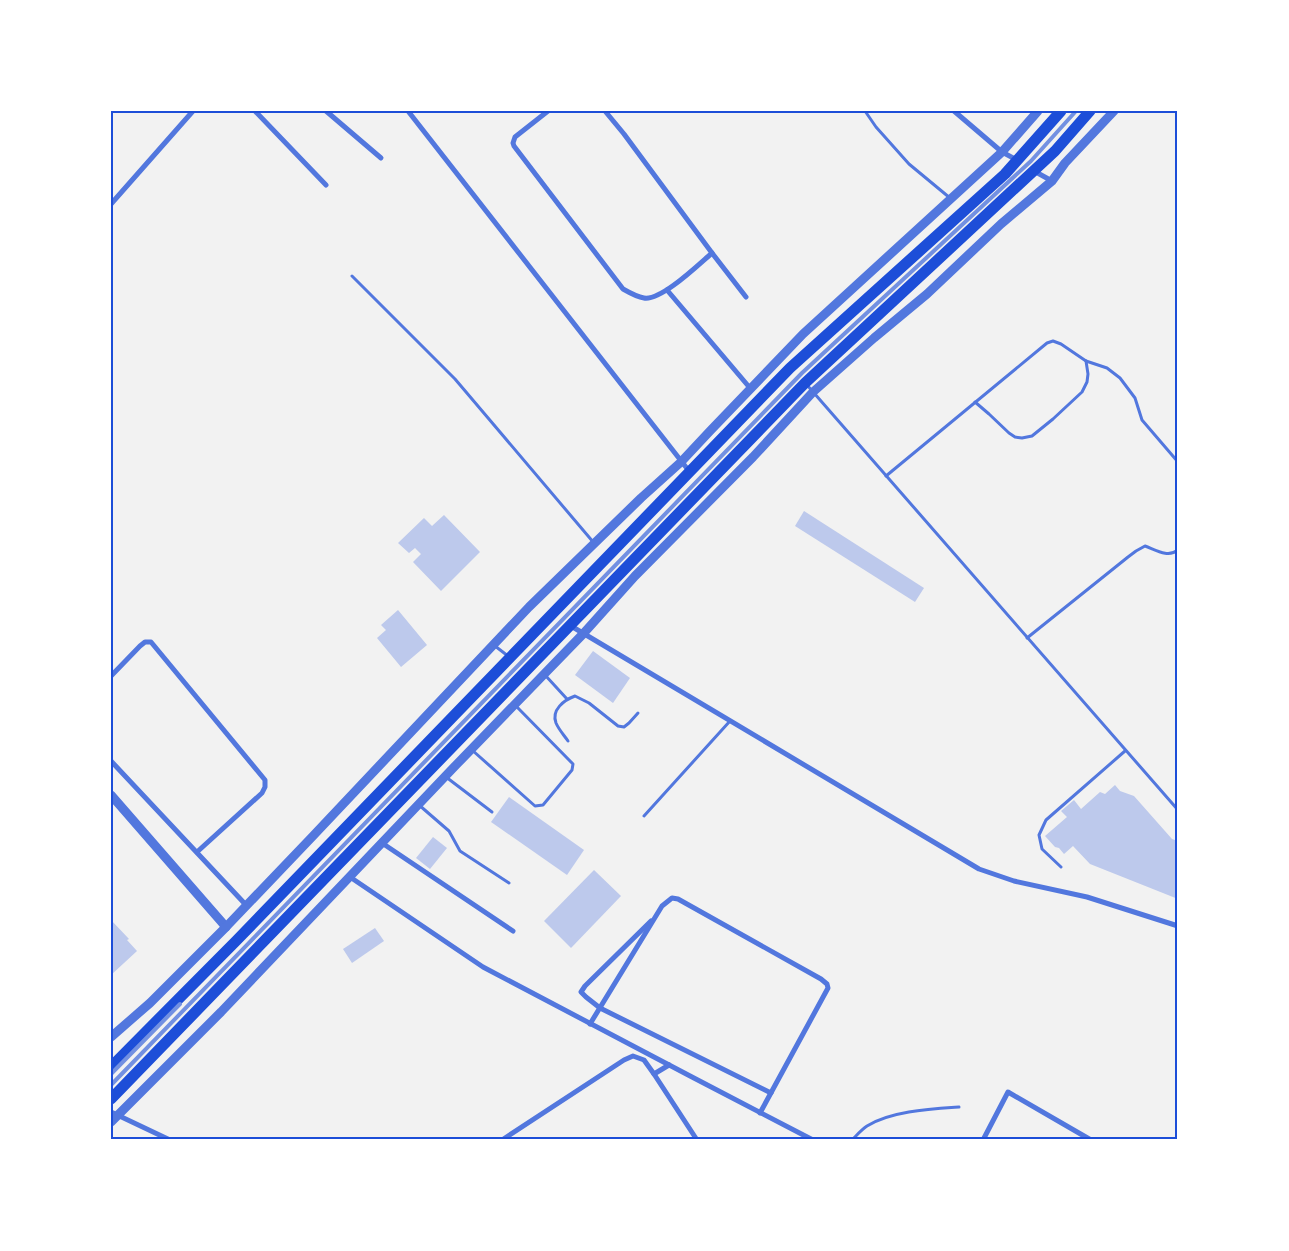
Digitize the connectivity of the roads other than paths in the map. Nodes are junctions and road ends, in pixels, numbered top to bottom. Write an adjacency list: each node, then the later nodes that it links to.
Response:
1 (193, 111): 20 (street)
2 (254, 111): 18 (street)
3 (326, 111): 14 (street)
4 (408, 111): 31 (street)
5 (548, 111): 25 (street)
6 (605, 111): 23 (street)
7 (865, 111): 21 (lane)
8 (954, 111): 13 (street)
9 (1038, 111): 13 (street)
10 (1061, 111): 15 (main road)
11 (1090, 111): 16 (main road)
12 (1114, 111): 17 (street)
13 (1002, 152): 15 (street); 21 (street)
14 (381, 158)
15 (1017, 160): 33 (main road)
16 (1034, 170): 17 (street); 29 (main road)
17 (1052, 181): 29 (street)
18 (326, 185)
19 (111, 194): 20 (street)
20 (116, 199): 22 (street)
21 (951, 199): 28 (street)
22 (111, 204)
23 (712, 253): 25 (street); 26 (street)
24 (352, 276): 35 (lane)
25 (668, 290): 28 (street)
26 (746, 297)
27 (1086, 361): 30 (lane); 30 (lane); 32 (lane)
28 (750, 388): 31 (street)
29 (809, 388): 34 (lane); 37 (main road); 38 (street)
30 (975, 402): 34 (lane)
31 (681, 462): 33 (street); 35 (street)
32 (1178, 462)
33 (690, 472): 41 (main road)
34 (886, 476): 39 (lane)
35 (595, 543): 40 (street)
36 (1178, 550): 39 (lane)
37 (570, 625): 38 (street); 55 (main road)
38 (583, 634): 42 (street); 47 (street)
39 (1027, 638): 50 (lane)
40 (493, 644): 41 (lane); 67 (street)
41 (510, 658): 53 (main road)
42 (544, 674): 44 (lane); 45 (street)
43 (111, 676): 63 (street)
44 (567, 699): 46 (lane); 48 (lane)
45 (515, 704): 49 (street); 49 (lane)
46 (638, 713)
47 (730, 721): 61 (lane); 69 (street)
48 (568, 741)
49 (471, 749): 52 (street)
50 (1125, 751): 58 (lane); 64 (lane)
51 (111, 761): 63 (street)
52 (445, 777): 57 (street); 59 (lane)
53 (390, 782): 55 (main road); 56 (main road)
54 (111, 795): 70 (street)
55 (405, 795): 60 (main road)
56 (371, 801): 60 (main road); 73 (main road)
57 (419, 804): 62 (street); 66 (lane)
58 (1178, 810)
59 (492, 812)
60 (386, 815): 78 (main road)
61 (644, 816)
62 (382, 843): 65 (street); 71 (street)
63 (197, 852): 67 (street)
64 (1061, 867)
65 (350, 877): 75 (street); 86 (street)
66 (509, 883)
67 (246, 905): 70 (street)
68 (656, 916): 74 (street); 74 (street); 82 (street)
69 (1178, 926)
70 (226, 927): 72 (street)
71 (513, 931)
72 (186, 967): 73 (street); 77 (street)
73 (199, 978): 76 (main road)
74 (600, 1008): 75 (street); 82 (street)
75 (590, 1024): 79 (street)
76 (147, 1030): 78 (main road); 80 (main road)
77 (111, 1037)
78 (163, 1046): 83 (main road)
79 (669, 1065): 81 (street); 85 (street)
80 (111, 1067)
81 (654, 1074): 89 (street); 90 (street)
82 (771, 1093): 85 (street)
83 (111, 1099)
84 (959, 1107): 92 (lane)
85 (760, 1112): 91 (street)
86 (115, 1113): 87 (street); 88 (street)
87 (111, 1122)
88 (170, 1140)
89 (502, 1140)
90 (697, 1140)
91 (813, 1140)
92 (852, 1140)
93 (983, 1140): 94 (street)
94 (1091, 1140)

